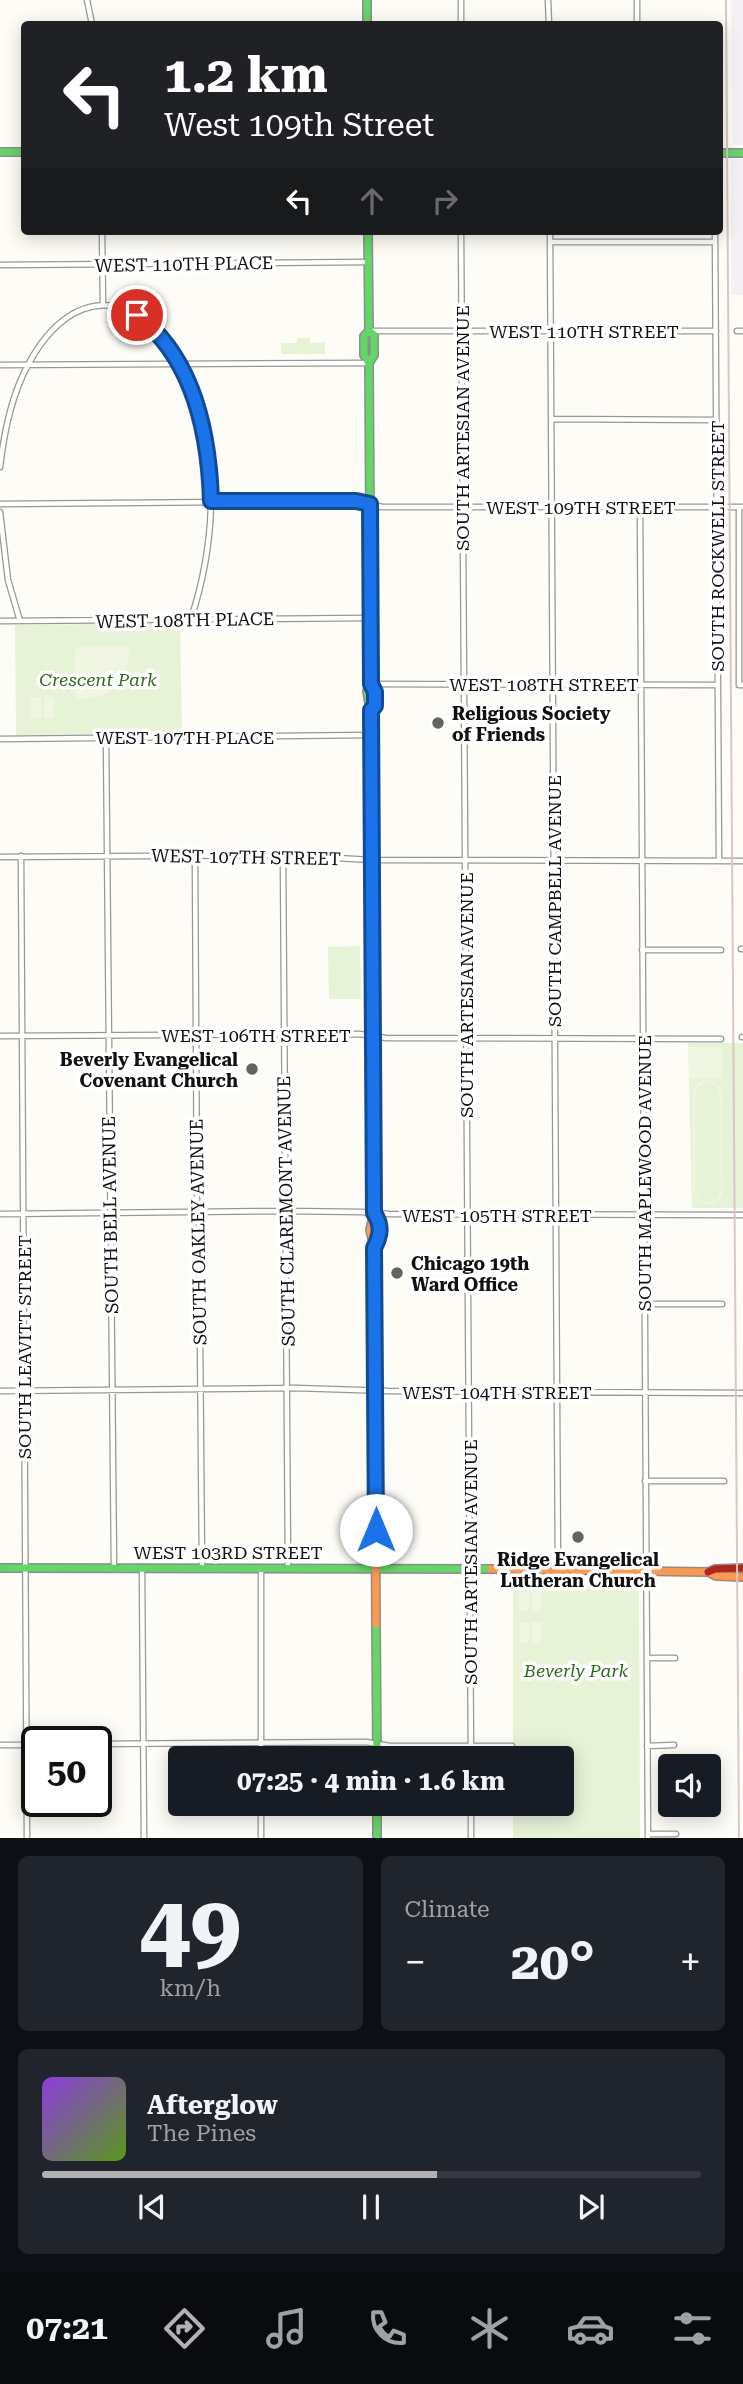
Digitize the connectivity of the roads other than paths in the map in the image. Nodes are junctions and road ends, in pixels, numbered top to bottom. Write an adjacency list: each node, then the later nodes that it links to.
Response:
1 (87, 0): 6 (street)
2 (367, 0): 7 (main road)
3 (461, 0): 8 (street)
4 (548, 0): 9 (street)
5 (637, 0): 10 (street)
6 (91, 21)
7 (367, 21)
8 (461, 21)
9 (548, 21)
10 (637, 21)
11 (0, 152): 12 (main road)
12 (21, 152)
13 (723, 153): 14 (main road)
14 (743, 153)
15 (102, 235): 23 (street)
16 (368, 235): 22 (main road)
17 (461, 235): 27 (street, SOUTH ARTESIAN AVENUE)
18 (550, 235): 20 (street, SOUTH CAMPBELL AVENUE)
19 (715, 235): 21 (street, SOUTH ROCKWELL STREET)
20 (550, 242): 21 (street); 28 (street, SOUTH CAMPBELL AVENUE)
21 (715, 242): 29 (street, SOUTH ROCKWELL STREET)
22 (368, 262): 23 (street, WEST 110TH PLACE); 26 (main road)
23 (102, 264): 24 (street, WEST 110TH PLACE); 25 (street)
24 (0, 265)
25 (103, 304): 31 (street); 33 (street)
26 (369, 331): 27 (street, WEST 110TH STREET); 30 (main road)
27 (462, 331): 28 (street, WEST 110TH STREET); 40 (street, SOUTH ARTESIAN AVENUE)
28 (550, 331): 29 (street, WEST 110TH STREET); 34 (street, SOUTH CAMPBELL AVENUE)
29 (716, 331): 35 (street, SOUTH ROCKWELL STREET)
30 (369, 363): 31 (street); 39 (main road)
31 (180, 364): 33 (street); 37 (street)
32 (0, 365): 33 (street)
33 (28, 365): 36 (street)
34 (551, 419): 35 (street); 41 (street, SOUTH CAMPBELL AVENUE)
35 (716, 419): 43 (street, SOUTH ROCKWELL STREET)
36 (0, 467)
37 (211, 501): 38 (street, WEST 109TH STREET); 39 (street, WEST 109TH STREET); 47 (street)
38 (0, 504)
39 (370, 504): 40 (street, WEST 109TH STREET); 46 (main road)
40 (463, 507): 41 (street, WEST 109TH STREET); 51 (street, SOUTH ARTESIAN AVENUE)
41 (551, 507): 42 (street, WEST 109TH STREET); 52 (street, SOUTH CAMPBELL AVENUE)
42 (640, 507): 43 (street, WEST 109TH STREET); 53 (street, SOUTH MAPLEWOOD AVENUE)
43 (717, 507): 44 (street, WEST 109TH STREET); 54 (street, SOUTH ROCKWELL STREET)
44 (741, 507): 55 (street, SOUTH ROCKWELL STREET)
45 (0, 512): 49 (street)
46 (370, 618): 47 (street, WEST 108TH PLACE); 50 (main road)
47 (191, 620): 49 (street, WEST 108TH PLACE)
48 (0, 621): 49 (street, WEST 108TH PLACE)
49 (20, 621)
50 (371, 684): 51 (street, WEST 108TH STREET); 56 (main road)
51 (464, 684): 52 (street, WEST 108TH STREET); 65 (street, SOUTH ARTESIAN AVENUE)
52 (553, 684): 53 (street, WEST 108TH STREET); 66 (street, SOUTH CAMPBELL AVENUE)
53 (641, 684): 54 (street, WEST 108TH STREET); 67 (street, SOUTH MAPLEWOOD AVENUE)
54 (718, 685): 68 (street, SOUTH ROCKWELL STREET)
55 (741, 685)
56 (371, 735): 57 (street, WEST 107TH PLACE); 64 (main road)
57 (106, 737): 58 (street, WEST 107TH PLACE); 62 (street, SOUTH BELL AVENUE)
58 (0, 739)
59 (195, 855): 60 (street, WEST 107TH STREET); 62 (street, WEST 107TH STREET); 72 (street, SOUTH OAKLEY AVENUE)
60 (283, 855): 64 (street, WEST 107TH STREET); 73 (street, SOUTH CLAREMONT AVENUE)
61 (21, 856): 62 (street, WEST 107TH STREET); 63 (street, WEST 107TH STREET); 75 (street, SOUTH LEAVITT STREET)
62 (108, 856): 76 (street, SOUTH BELL AVENUE)
63 (0, 857)
64 (372, 860): 65 (street, WEST 107TH STREET); 77 (main road)
65 (465, 860): 66 (street, WEST 107TH STREET); 78 (street, SOUTH ARTESIAN AVENUE)
66 (554, 860): 67 (street, WEST 107TH STREET); 79 (street, SOUTH CAMPBELL AVENUE)
67 (642, 861): 68 (street, WEST 107TH STREET); 70 (street, SOUTH MAPLEWOOD AVENUE)
68 (719, 861): 69 (street, WEST 107TH STREET)
69 (743, 861)
70 (642, 950): 71 (street); 80 (street, SOUTH MAPLEWOOD AVENUE)
71 (721, 950)
72 (196, 1035): 73 (street, WEST 106TH STREET); 76 (street, WEST 106TH STREET); 83 (street, SOUTH OAKLEY AVENUE)
73 (284, 1035): 77 (street, WEST 106TH STREET); 82 (street, SOUTH CLAREMONT AVENUE)
74 (0, 1036): 75 (street, WEST 106TH STREET)
75 (22, 1036): 76 (street, WEST 106TH STREET); 84 (street, SOUTH LEAVITT STREET)
76 (109, 1036): 85 (street, SOUTH BELL AVENUE)
77 (373, 1036): 78 (street, WEST 106TH STREET); 86 (main road)
78 (466, 1038): 79 (street, WEST 106TH STREET); 88 (street, SOUTH ARTESIAN AVENUE)
79 (555, 1038): 80 (street, WEST 106TH STREET); 89 (street, SOUTH CAMPBELL AVENUE)
80 (643, 1038): 81 (street, WEST 106TH STREET); 90 (street, SOUTH MAPLEWOOD AVENUE)
81 (721, 1039)
82 (286, 1211): 83 (street, WEST 105TH STREET); 86 (street, WEST 105TH STREET); 94 (street, SOUTH CLAREMONT AVENUE)
83 (198, 1212): 85 (street, WEST 105TH STREET); 95 (street, SOUTH OAKLEY AVENUE)
84 (23, 1213): 85 (street, WEST 105TH STREET); 87 (street, WEST 105TH STREET); 99 (street, SOUTH LEAVITT STREET)
85 (110, 1213): 96 (street, SOUTH BELL AVENUE)
86 (374, 1213): 88 (street, WEST 105TH STREET); 97 (main road)
87 (0, 1214)
88 (467, 1215): 89 (street, WEST 105TH STREET); 100 (street, SOUTH ARTESIAN AVENUE)
89 (556, 1215): 90 (street, WEST 105TH STREET); 101 (street, SOUTH CAMPBELL AVENUE)
90 (644, 1215): 91 (street, WEST 105TH STREET); 92 (street, SOUTH MAPLEWOOD AVENUE)
91 (743, 1215)
92 (645, 1304): 93 (street); 102 (street, SOUTH MAPLEWOOD AVENUE)
93 (722, 1304)
94 (287, 1388): 95 (street, WEST 104TH STREET); 97 (street, WEST 104TH STREET); 108 (street, SOUTH CLAREMONT AVENUE)
95 (200, 1389): 96 (street, WEST 104TH STREET); 106 (street, SOUTH OAKLEY AVENUE)
96 (112, 1390): 99 (street, WEST 104TH STREET); 112 (street, SOUTH BELL AVENUE)
97 (375, 1390): 100 (street, WEST 104TH STREET); 109 (main road)
98 (0, 1391): 99 (street, WEST 104TH STREET)
99 (24, 1391): 111 (street, SOUTH LEAVITT STREET)
100 (468, 1391): 101 (street, WEST 104TH STREET); 115 (street, SOUTH ARTESIAN AVENUE)
101 (557, 1392): 102 (street, WEST 104TH STREET); 116 (street, SOUTH CAMPBELL AVENUE)
102 (645, 1392): 103 (street, WEST 104TH STREET); 104 (street, SOUTH MAPLEWOOD AVENUE)
103 (743, 1393)
104 (645, 1481): 105 (street); 117 (street, SOUTH MAPLEWOOD AVENUE)
105 (724, 1481)
106 (202, 1567): 107 (main road, WEST 103RD STREET); 113 (main road, WEST 103RD STREET)
107 (261, 1567): 108 (main road, WEST 103RD STREET); 123 (street)
108 (288, 1567): 109 (main road, WEST 103RD STREET)
109 (376, 1567): 115 (main road, WEST 103RD STREET); 126 (main road)
110 (0, 1568): 111 (main road, WEST 103RD STREET)
111 (26, 1568): 112 (main road, WEST 103RD STREET); 122 (street, SOUTH LEAVITT STREET)
112 (114, 1568): 113 (main road, WEST 103RD STREET)
113 (142, 1568): 125 (street)
114 (743, 1568): 118 (main road, WEST 103RD STREET)
115 (470, 1569): 116 (main road, WEST 103RD STREET); 130 (street, SOUTH ARTESIAN AVENUE)
116 (558, 1570): 117 (main road, WEST 103RD STREET)
117 (646, 1572): 118 (main road, WEST 103RD STREET); 120 (street, SOUTH MAPLEWOOD AVENUE)
118 (708, 1572): 119 (main road, WEST 103RD STREET)
119 (743, 1577)
120 (647, 1658): 121 (street); 131 (street, SOUTH MAPLEWOOD AVENUE)
121 (675, 1658)
122 (26, 1726)
123 (261, 1743): 125 (street); 126 (street)
124 (112, 1744): 125 (street)
125 (143, 1744): 139 (street)
126 (377, 1744): 130 (street)
127 (0, 1745): 128 (street)
128 (21, 1745)
129 (674, 1745): 131 (street)
130 (471, 1746)
131 (647, 1746): 137 (street, SOUTH MAPLEWOOD AVENUE)
132 (261, 1816): 140 (street)
133 (377, 1816): 141 (main road)
134 (471, 1816): 142 (street)
135 (27, 1817): 138 (street, SOUTH LEAVITT STREET)
136 (676, 1834): 137 (street)
137 (648, 1836)
138 (27, 1838)
139 (144, 1838)
140 (261, 1838)
141 (377, 1838)
142 (471, 1838)

